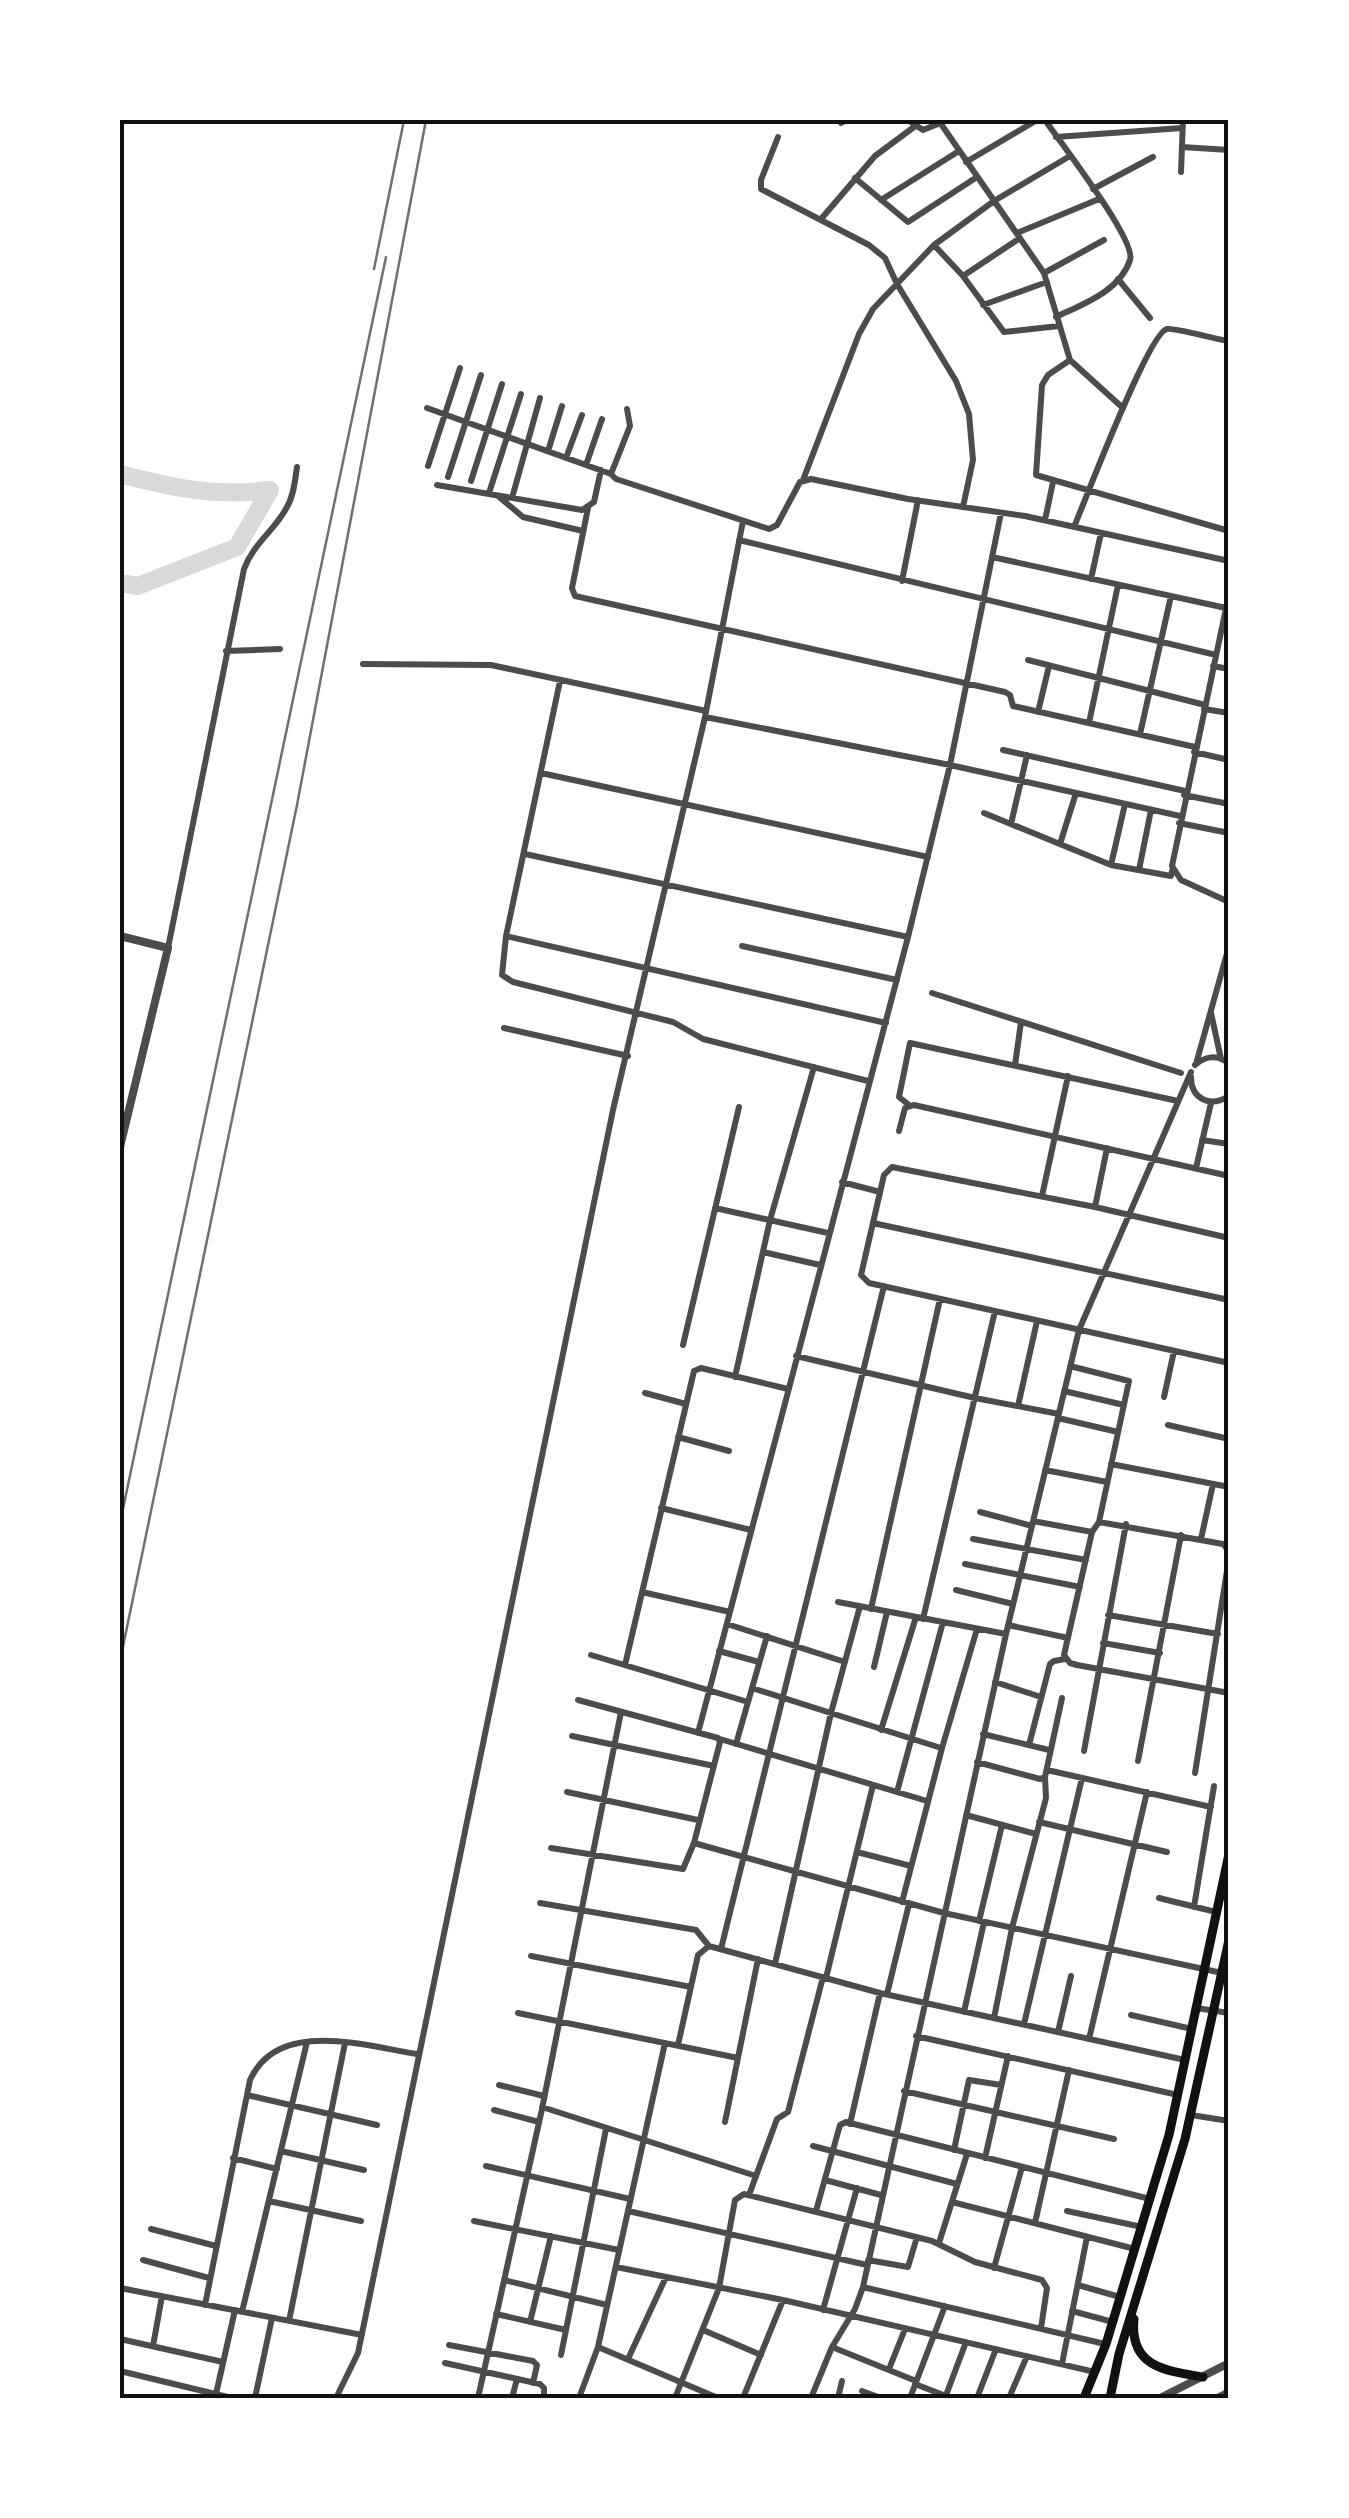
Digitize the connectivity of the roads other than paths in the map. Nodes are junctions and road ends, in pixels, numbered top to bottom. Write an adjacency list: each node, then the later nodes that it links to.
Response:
1 (908, 120): 5 (street)
2 (1041, 120): 7 (street); 13 (street)
3 (944, 122): 5 (street); 10 (street)
4 (1182, 124): 7 (street); 8 (street)
5 (914, 127): 16 (street)
6 (778, 137): 21 (street)
7 (1056, 137): 11 (street)
8 (1182, 147): 9 (street); 14 (street)
9 (1229, 150)
10 (959, 151): 13 (street); 19 (street)
11 (1070, 156): 17 (street); 20 (street)
12 (1153, 157): 17 (street)
13 (966, 162): 15 (street)
14 (1181, 172)
15 (977, 176): 19 (street); 20 (street)
16 (855, 178): 19 (street); 21 (street)
17 (1093, 189): 18 (street)
18 (1100, 199): 22 (street); 27 (street)
19 (880, 200)
20 (994, 202): 22 (street); 24 (street)
21 (821, 219): 28 (street)
22 (1018, 236): 25 (street); 26 (street)
23 (1104, 240): 26 (street)
24 (934, 245): 25 (street); 28 (street)
25 (963, 276): 29 (street)
26 (1045, 277): 29 (street); 30 (street)
27 (1118, 279): 30 (street); 31 (street)
28 (896, 284): 59 (street); 67 (street)
29 (983, 305): 32 (street)
30 (1056, 317): 32 (street)
31 (1150, 318)
32 (1059, 326): 34 (street)
33 (1229, 341): 42 (street)
34 (1070, 360): 42 (street); 61 (street)
35 (460, 368): 44 (street)
36 (480, 376): 47 (street)
37 (502, 384): 48 (street)
38 (521, 394): 49 (street)
39 (540, 398): 50 (street)
40 (562, 406): 51 (street)
41 (428, 408): 44 (street)
42 (1123, 408): 63 (street)
43 (627, 409): 57 (street)
44 (445, 414): 47 (street); 55 (street)
45 (582, 415): 52 (street)
46 (602, 419): 53 (street)
47 (466, 422): 48 (street); 58 (street)
48 (487, 430): 49 (street); 60 (street)
49 (507, 437): 50 (street); 64 (street)
50 (528, 444): 51 (street); 65 (street)
51 (548, 451): 52 (street)
52 (566, 458): 53 (street)
53 (586, 465): 56 (street)
54 (296, 466): 91 (street)
55 (428, 466)
56 (601, 470): 57 (street); 68 (street)
57 (611, 474): 71 (street)
58 (448, 476)
59 (803, 480): 66 (street); 71 (street)
60 (471, 481)
61 (1053, 482): 63 (street); 70 (street)
62 (436, 484): 64 (street)
63 (1088, 493): 72 (street); 74 (street)
64 (493, 494): 65 (street); 73 (street)
65 (512, 498): 68 (street)
66 (918, 500): 67 (street); 80 (street)
67 (962, 507): 69 (street)
68 (588, 508): 73 (street)
69 (1002, 513): 70 (street); 77 (street)
70 (1044, 520): 72 (street)
71 (743, 521): 76 (street)
72 (1074, 527): 75 (street)
73 (583, 531): 87 (street)
74 (1229, 532)
75 (1100, 533): 78 (street); 79 (street)
76 (740, 540): 80 (street); 87 (street)
77 (992, 558): 79 (street); 84 (street)
78 (1229, 561)
79 (1091, 579): 81 (street)
80 (902, 581): 84 (street)
81 (1118, 585): 83 (street); 88 (street)
82 (1229, 594): 85 (street)
83 (1170, 596): 85 (street); 89 (street)
84 (983, 600): 88 (street); 100 (street)
85 (1226, 608): 86 (street)
86 (1226, 623): 92 (street)
87 (720, 630): 100 (street); 104 (street)
88 (1109, 630): 89 (street); 98 (street)
89 (1160, 642): 92 (street); 101 (street)
90 (280, 649): 91 (street)
91 (226, 651): 138 (street)
92 (1216, 655): 96 (street)
93 (1028, 660): 95 (street)
94 (363, 664): 99 (street)
95 (1049, 666): 98 (street); 103 (street)
96 (1213, 666): 97 (street); 102 (street)
97 (1229, 669)
98 (1098, 678): 101 (street); 106 (street)
99 (560, 681): 104 (street); 113 (street)
100 (966, 683): 103 (street); 112 (street)
101 (1150, 691): 102 (street); 107 (street)
102 (1204, 707): 105 (street); 108 (street)
103 (1038, 712): 106 (street)
104 (705, 714): 112 (street); 117 (street)
105 (1229, 714)
106 (1089, 723): 107 (street)
107 (1140, 734): 108 (street)
108 (1195, 749): 111 (street); 116 (street)
109 (1003, 750): 110 (street)
110 (1027, 756): 114 (street); 116 (street)
111 (1229, 760)
112 (950, 765): 114 (street); 127 (street)
113 (541, 773): 117 (street); 126 (street)
114 (1021, 781): 115 (street); 123 (street)
115 (1076, 793): 118 (street); 125 (street)
116 (1185, 793): 119 (street); 122 (street)
117 (686, 803): 127 (street); 131 (street)
118 (1125, 804): 120 (street); 128 (street)
119 (1229, 804)
120 (1150, 810): 122 (street); 129 (street)
121 (984, 813): 123 (street)
122 (1179, 820): 124 (street); 130 (street)
123 (1011, 824): 125 (street)
124 (1229, 833)
125 (1060, 844): 128 (street)
126 (525, 854): 131 (street); 134 (street)
127 (928, 857): 135 (street)
128 (1111, 864): 129 (street)
129 (1139, 870): 130 (street)
130 (1172, 872): 132 (street)
131 (667, 887): 135 (street); 139 (street)
132 (1229, 902)
133 (120, 936): 138 (street)
134 (506, 936): 139 (street); 143 (street)
135 (908, 937): 140 (street)
136 (742, 946): 140 (street)
137 (1229, 946): 142 (street)
138 (168, 948): 165 (street)
139 (648, 971): 143 (street); 145 (street)
140 (897, 980): 145 (street)
141 (932, 992): 144 (street)
142 (1210, 1012): 148 (street); 149 (street)
143 (638, 1013): 147 (street); 151 (street)
144 (1021, 1021): 150 (street); 153 (street)
145 (886, 1022): 155 (street)
146 (504, 1028): 147 (street)
147 (628, 1056): 362 (street)
148 (1225, 1061): 149 (street)
149 (1196, 1064): 152 (street)
150 (1015, 1065): 154 (street); 159 (street)
151 (814, 1067): 155 (street); 176 (street)
152 (1191, 1072): 157 (street); 158 (street)
153 (1181, 1073)
154 (1068, 1076): 157 (street); 162 (street)
155 (868, 1081): 170 (street)
156 (1229, 1096): 158 (street)
157 (1178, 1101): 167 (street)
158 (1211, 1102): 163 (street)
159 (909, 1105): 161 (street); 162 (street)
160 (740, 1107): 174 (street)
161 (898, 1131)
162 (1054, 1136): 166 (street); 172 (street)
163 (1202, 1140): 164 (street); 168 (street)
164 (1229, 1144)
165 (120, 1146)
166 (1107, 1148): 167 (street); 173 (street)
167 (1154, 1158): 168 (street); 175 (street)
168 (1196, 1168): 169 (street)
169 (1229, 1176)
170 (842, 1182): 171 (street); 178 (street)
171 (880, 1192): 172 (street); 177 (street)
172 (1042, 1196): 173 (street)
173 (1094, 1207): 175 (street)
174 (716, 1208): 176 (street); 189 (street)
175 (1130, 1214): 179 (street); 182 (street)
176 (770, 1220): 178 (street); 180 (street)
177 (873, 1223): 182 (street); 183 (street)
178 (828, 1234): 181 (street)
179 (1229, 1238)
180 (764, 1252): 181 (street); 195 (street)
181 (820, 1265): 191 (street)
182 (1104, 1273): 185 (street); 188 (street)
183 (884, 1286): 184 (street); 194 (street)
184 (940, 1299): 186 (street); 196 (street)
185 (1229, 1300)
186 (994, 1311): 187 (street); 201 (street)
187 (1038, 1320): 188 (street); 204 (street)
188 (1079, 1330): 190 (street); 193 (street)
189 (683, 1345)
190 (1174, 1351): 192 (street); 200 (street)
191 (796, 1356): 194 (street); 197 (street)
192 (1229, 1363)
193 (1070, 1366): 198 (street); 203 (street)
194 (863, 1371): 196 (street); 252 (street)
195 (735, 1377): 197 (street); 202 (street)
196 (921, 1385): 201 (street); 237 (street)
197 (788, 1389): 221 (street)
198 (1064, 1392): 203 (street); 205 (street)
199 (646, 1393): 202 (street)
200 (1164, 1397)
201 (974, 1398): 204 (street); 241 (street)
202 (686, 1404): 208 (street)
203 (1124, 1405): 207 (street)
204 (1018, 1406): 205 (street)
205 (1058, 1416): 207 (street); 212 (street)
206 (1168, 1425): 209 (street)
207 (1118, 1432): 211 (street)
208 (678, 1436): 210 (street); 216 (street)
209 (1229, 1439)
210 (729, 1451)
211 (1111, 1464): 213 (street); 214 (street)
212 (1045, 1470): 213 (street); 219 (street)
213 (1107, 1482): 218 (street)
214 (1213, 1484): 215 (street); 225 (street)
215 (1229, 1487)
216 (662, 1508): 221 (street); 233 (street)
217 (980, 1512): 219 (street)
218 (1099, 1522): 220 (street); 222 (street)
219 (1032, 1524): 222 (street); 226 (street)
220 (1126, 1524): 223 (street); 240 (street)
221 (751, 1530): 238 (street)
222 (1092, 1532): 228 (street)
223 (1181, 1536): 225 (street); 245 (street)
224 (973, 1539): 226 (street)
225 (1201, 1539): 227 (street)
226 (1026, 1548): 228 (street); 230 (street)
227 (1229, 1555): 248 (street)
228 (1086, 1560): 231 (street)
229 (965, 1564): 230 (street)
230 (1020, 1576): 231 (street); 235 (street)
231 (1080, 1587): 250 (street)
232 (956, 1590): 235 (street)
233 (642, 1592): 238 (street); 259 (street)
234 (838, 1602): 236 (street)
235 (1013, 1604): 244 (street)
236 (860, 1606): 237 (street); 258 (street)
237 (871, 1608): 239 (street)
238 (730, 1612): 243 (street)
239 (887, 1612): 241 (street); 260 (street)
240 (1108, 1615): 245 (street); 251 (street)
241 (920, 1618): 242 (street); 275 (street)
242 (943, 1622): 246 (street); 279 (street)
243 (727, 1624): 249 (street); 253 (street)
244 (1008, 1624): 247 (street); 250 (street)
245 (1165, 1625): 248 (street); 254 (street)
246 (977, 1629): 247 (street); 284 (street)
247 (1006, 1634): 263 (street)
248 (1218, 1634): 266 (street)
249 (766, 1636): 252 (street); 257 (street)
250 (1068, 1638): 256 (street)
251 (1103, 1642): 254 (street); 261 (street)
252 (796, 1646): 258 (street); 269 (street)
253 (719, 1650): 257 (street); 265 (street)
254 (1160, 1653): 262 (street)
255 (590, 1655): 259 (street)
256 (1065, 1660): 261 (street); 268 (street)
257 (759, 1662): 264 (street)
258 (845, 1662): 274 (street)
259 (625, 1665): 265 (street)
260 (874, 1667)
261 (1098, 1669): 262 (street); 286 (street)
262 (1155, 1680): 266 (street); 288 (street)
263 (995, 1682): 268 (street); 277 (street)
264 (752, 1688): 269 (street); 272 (street)
265 (708, 1690): 272 (street); 276 (street)
266 (1210, 1690): 267 (street); 292 (street)
267 (1229, 1693)
268 (1041, 1696): 283 (street)
269 (782, 1698): 274 (street); 287 (street)
270 (1062, 1698): 285 (street)
271 (578, 1700): 273 (street)
272 (748, 1702): 281 (street)
273 (621, 1712): 276 (street); 282 (street)
274 (831, 1714): 275 (street); 291 (street)
275 (881, 1730): 279 (street)
276 (698, 1733): 280 (street)
277 (984, 1734): 283 (street); 289 (street)
278 (572, 1736): 282 (street)
279 (911, 1739): 284 (street); 298 (street)
280 (720, 1740): 281 (street); 290 (street)
281 (736, 1744): 287 (street)
282 (614, 1745): 290 (street); 300 (street)
283 (1029, 1745): 285 (street)
284 (942, 1748): 301 (street)
285 (1050, 1750): 293 (street)
286 (1084, 1751)
287 (767, 1752): 291 (street); 316 (street)
288 (1138, 1761)
289 (977, 1762): 293 (street); 303 (street)
290 (714, 1766): 304 (street)
291 (818, 1768): 295 (street); 318 (street)
292 (1195, 1773)
293 (1046, 1774): 294 (street); 305 (street)
294 (1082, 1778): 299 (street); 307 (street)
295 (874, 1785): 298 (street); 312 (street)
296 (1214, 1786): 302 (street)
297 (567, 1792): 300 (street)
298 (897, 1792): 301 (street)
299 (1147, 1792): 302 (street); 310 (street)
300 (604, 1799): 304 (street); 315 (street)
301 (928, 1801): 317 (street)
302 (1211, 1806): 323 (street)
303 (966, 1815): 306 (street); 326 (street)
304 (698, 1820): 309 (street)
305 (1039, 1822): 307 (street); 308 (street)
306 (1002, 1824): 308 (street); 327 (street)
307 (1070, 1830): 310 (street); 329 (street)
308 (1036, 1834): 328 (street)
309 (694, 1843): 315 (street); 316 (street)
310 (1134, 1845): 313 (street); 332 (street)
311 (552, 1848): 315 (street)
312 (857, 1852): 317 (street); 319 (street)
313 (1167, 1852)
314 (1229, 1854): 325 (main road)
315 (593, 1855): 324 (street)
316 (743, 1857): 318 (street); 333 (street)
317 (912, 1866): 322 (street)
318 (795, 1872): 319 (street); 337 (street)
319 (848, 1888): 322 (street); 341 (street)
320 (1159, 1898): 323 (street)
321 (540, 1903): 324 (street)
322 (906, 1903): 326 (street); 343 (street)
323 (1194, 1907): 325 (street)
324 (583, 1910): 331 (street); 336 (street)
325 (1216, 1912): 338 (main road)
326 (944, 1913): 327 (street); 344 (street)
327 (981, 1921): 328 (street); 347 (street)
328 (1012, 1928): 329 (street); 351 (street)
329 (1047, 1935): 332 (street); 353 (street)
330 (1229, 1940): 339 (main road)
331 (708, 1946): 333 (street); 342 (street)
332 (1110, 1948): 338 (street); 357 (street)
333 (721, 1949): 335 (street)
334 (531, 1956): 336 (street)
335 (758, 1959): 337 (street); 364 (street)
336 (572, 1964): 342 (street); 352 (street)
337 (775, 1964): 341 (street)
338 (1204, 1968): 339 (street); 345 (main road)
339 (1222, 1973): 346 (main road)
340 (1071, 1976): 355 (street)
341 (825, 1978): 343 (street); 405 (street)
342 (691, 1987): 361 (street)
343 (883, 1994): 344 (street); 383 (street)
344 (924, 2002): 347 (street); 356 (street)
345 (1196, 2008): 346 (street); 354 (main road)
346 (1214, 2011): 349 (street); 379 (main road)
347 (964, 2012): 351 (street)
348 (518, 2013): 352 (street)
349 (1229, 2013)
350 (1131, 2015): 354 (street)
351 (994, 2018): 353 (street)
352 (560, 2022): 360 (street); 372 (street)
353 (1024, 2024): 355 (street)
354 (1192, 2029): 365 (main road)
355 (1058, 2032): 357 (street)
356 (916, 2036): 363 (street); 369 (street)
357 (1089, 2039): 365 (street)
358 (307, 2042): 359 (street); 370 (street); 374 (street)
359 (345, 2043): 362 (street); 378 (street)
360 (665, 2043): 361 (street); 389 (street)
361 (678, 2045): 364 (street)
362 (417, 2054): 472 (street)
363 (1008, 2056): 366 (street); 368 (street)
364 (738, 2058): 382 (street)
365 (1185, 2060): 371 (main road)
366 (1069, 2070): 371 (street); 385 (street)
367 (499, 2086): 372 (street)
368 (1001, 2086): 373 (street); 377 (street)
369 (904, 2091): 373 (street); 387 (street)
370 (247, 2095): 374 (street); 395 (street)
371 (1178, 2095): 413 (main road)
372 (544, 2096): 375 (street)
373 (963, 2104): 377 (street); 391 (street)
374 (292, 2106): 378 (street); 392 (street)
375 (542, 2107): 381 (street); 386 (street)
376 (494, 2110): 381 (street)
377 (995, 2112): 385 (street); 396 (street)
378 (330, 2114): 384 (street); 397 (street)
379 (1190, 2115): 380 (street); 452 (main road)
380 (1229, 2120)
381 (539, 2122): 404 (street)
382 (725, 2122)
383 (850, 2124): 387 (street); 393 (street)
384 (377, 2125)
385 (1057, 2126): 388 (street); 403 (street)
386 (606, 2129): 389 (street); 409 (street)
387 (894, 2135): 391 (street); 399 (street)
388 (1114, 2140)
389 (642, 2141): 405 (street); 412 (street)
390 (813, 2146): 393 (street)
391 (954, 2150): 394 (street)
392 (281, 2151): 397 (street); 401 (street)
393 (834, 2151): 399 (street); 406 (street)
394 (967, 2153): 396 (street); 407 (street)
395 (232, 2158): 401 (street); 435 (street)
396 (985, 2158): 400 (street)
397 (321, 2160): 402 (street); 416 (street)
398 (486, 2166): 404 (street)
399 (888, 2166): 407 (street); 411 (street)
400 (1022, 2167): 403 (street); 420 (street)
401 (277, 2168): 414 (street)
402 (364, 2170)
403 (1047, 2174): 413 (street); 424 (street)
404 (527, 2175): 409 (street); 428 (street)
405 (756, 2176): 410 (street)
406 (825, 2180): 408 (street); 418 (street)
407 (958, 2184): 415 (street)
408 (857, 2188): 411 (street); 421 (street)
409 (594, 2190): 412 (street); 433 (street)
410 (749, 2195): 418 (street); 430 (street)
411 (881, 2195): 425 (street)
412 (630, 2199): 417 (street)
413 (1150, 2200): 426 (main road)
414 (269, 2201): 416 (street); 460 (street)
415 (952, 2202): 420 (street); 434 (street)
416 (311, 2210): 422 (street); 465 (street)
417 (628, 2211): 430 (street); 437 (street)
418 (816, 2211): 421 (street)
419 (1068, 2211): 426 (street)
420 (1008, 2216): 424 (street); 442 (street)
421 (848, 2219): 425 (street); 438 (street)
422 (361, 2221)
423 (474, 2221): 428 (street)
424 (1035, 2223): 432 (street)
425 (874, 2225): 431 (street); 440 (street)
426 (1142, 2227): 436 (main road)
427 (152, 2228): 435 (street)
428 (516, 2228): 429 (street); 445 (street)
429 (551, 2236): 433 (street); 449 (street)
430 (729, 2236): 438 (street); 450 (street)
431 (916, 2237): 434 (street); 440 (street)
432 (1087, 2237): 436 (street); 446 (street)
433 (583, 2242): 437 (street); 453 (street)
434 (939, 2243): 442 (street)
435 (216, 2246): 444 (street)
436 (1135, 2249): 454 (main road)
437 (620, 2250): 441 (street)
438 (835, 2258): 440 (street); 459 (street)
439 (143, 2260): 444 (street)
440 (868, 2262): 447 (street)
441 (616, 2267): 443 (street); 457 (street)
442 (994, 2268): 468 (street)
443 (666, 2277): 450 (street); 487 (street)
444 (210, 2278): 456 (street)
445 (504, 2280): 449 (street); 462 (street)
446 (1078, 2285): 454 (street); 461 (street)
447 (863, 2287): 458 (street); 463 (street)
448 (120, 2288): 451 (street)
449 (538, 2288): 453 (street); 466 (street)
450 (719, 2288): 455 (street); 471 (street)
451 (162, 2296): 456 (street); 479 (street)
452 (1136, 2296): 496 (main road); 523 (main road)
453 (572, 2297): 457 (street); 470 (street)
454 (1120, 2297): 467 (main road)
455 (783, 2300): 459 (street); 485 (street)
456 (204, 2304): 460 (street)
457 (607, 2305): 481 (street)
458 (945, 2306): 468 (street); 473 (street)
459 (823, 2310): 463 (street)
460 (239, 2311): 464 (street); 488 (street)
461 (1072, 2311): 467 (street); 474 (street)
462 (496, 2314): 466 (street); 483 (street)
463 (851, 2316): 469 (street); 480 (street)
464 (272, 2318): 465 (street); 507 (street)
465 (289, 2321): 472 (street)
466 (530, 2322): 470 (street)
467 (1113, 2322): 477 (main road)
468 (1041, 2328): 474 (street)
469 (905, 2329): 473 (street); 493 (street)
470 (566, 2330): 484 (street)
471 (702, 2330): 485 (street); 500 (street)
472 (362, 2334): 508 (street)
473 (934, 2335): 476 (street); 501 (street)
474 (1068, 2335): 477 (street); 491 (street)
475 (120, 2339): 479 (street)
476 (966, 2342): 482 (street); 505 (street)
477 (1106, 2344): 495 (main road)
478 (449, 2345): 483 (street)
479 (153, 2346): 488 (street)
480 (832, 2346): 493 (street); 516 (street)
481 (598, 2347): 487 (street); 512 (street)
482 (996, 2349): 486 (street); 520 (street)
483 (488, 2353): 492 (street); 499 (street)
484 (561, 2355)
485 (761, 2355): 515 (street)
486 (1026, 2356): 491 (street); 521 (street)
487 (628, 2359): 500 (street)
488 (224, 2362): 504 (street)
489 (445, 2362): 492 (street)
490 (1229, 2363): 496 (street)
491 (1062, 2364): 495 (street)
492 (484, 2370): 497 (street); 509 (street)
493 (889, 2370): 501 (street)
494 (120, 2371): 504 (street)
495 (1096, 2372): 522 (main road)
496 (1203, 2377): 524 (street)
497 (517, 2378): 499 (street); 510 (street)
498 (842, 2381): 517 (street)
499 (534, 2383): 511 (street)
500 (682, 2383): 513 (street); 514 (street)
501 (916, 2383): 505 (street); 519 (street)
502 (862, 2391): 518 (street)
503 (1229, 2392): 525 (street)
504 (216, 2394): 506 (street)
505 (946, 2397)
506 (232, 2398)
507 (256, 2398)
508 (336, 2398)
509 (478, 2398)
510 (512, 2398)
511 (544, 2398)
512 (579, 2398)
513 (675, 2398)
514 (718, 2398)
515 (743, 2398)
516 (810, 2398)
517 (838, 2398)
518 (881, 2398)
519 (910, 2398)
520 (977, 2398)
521 (1009, 2398)
522 (1084, 2398)
523 (1110, 2398)
524 (1160, 2398)
525 (1218, 2398)

